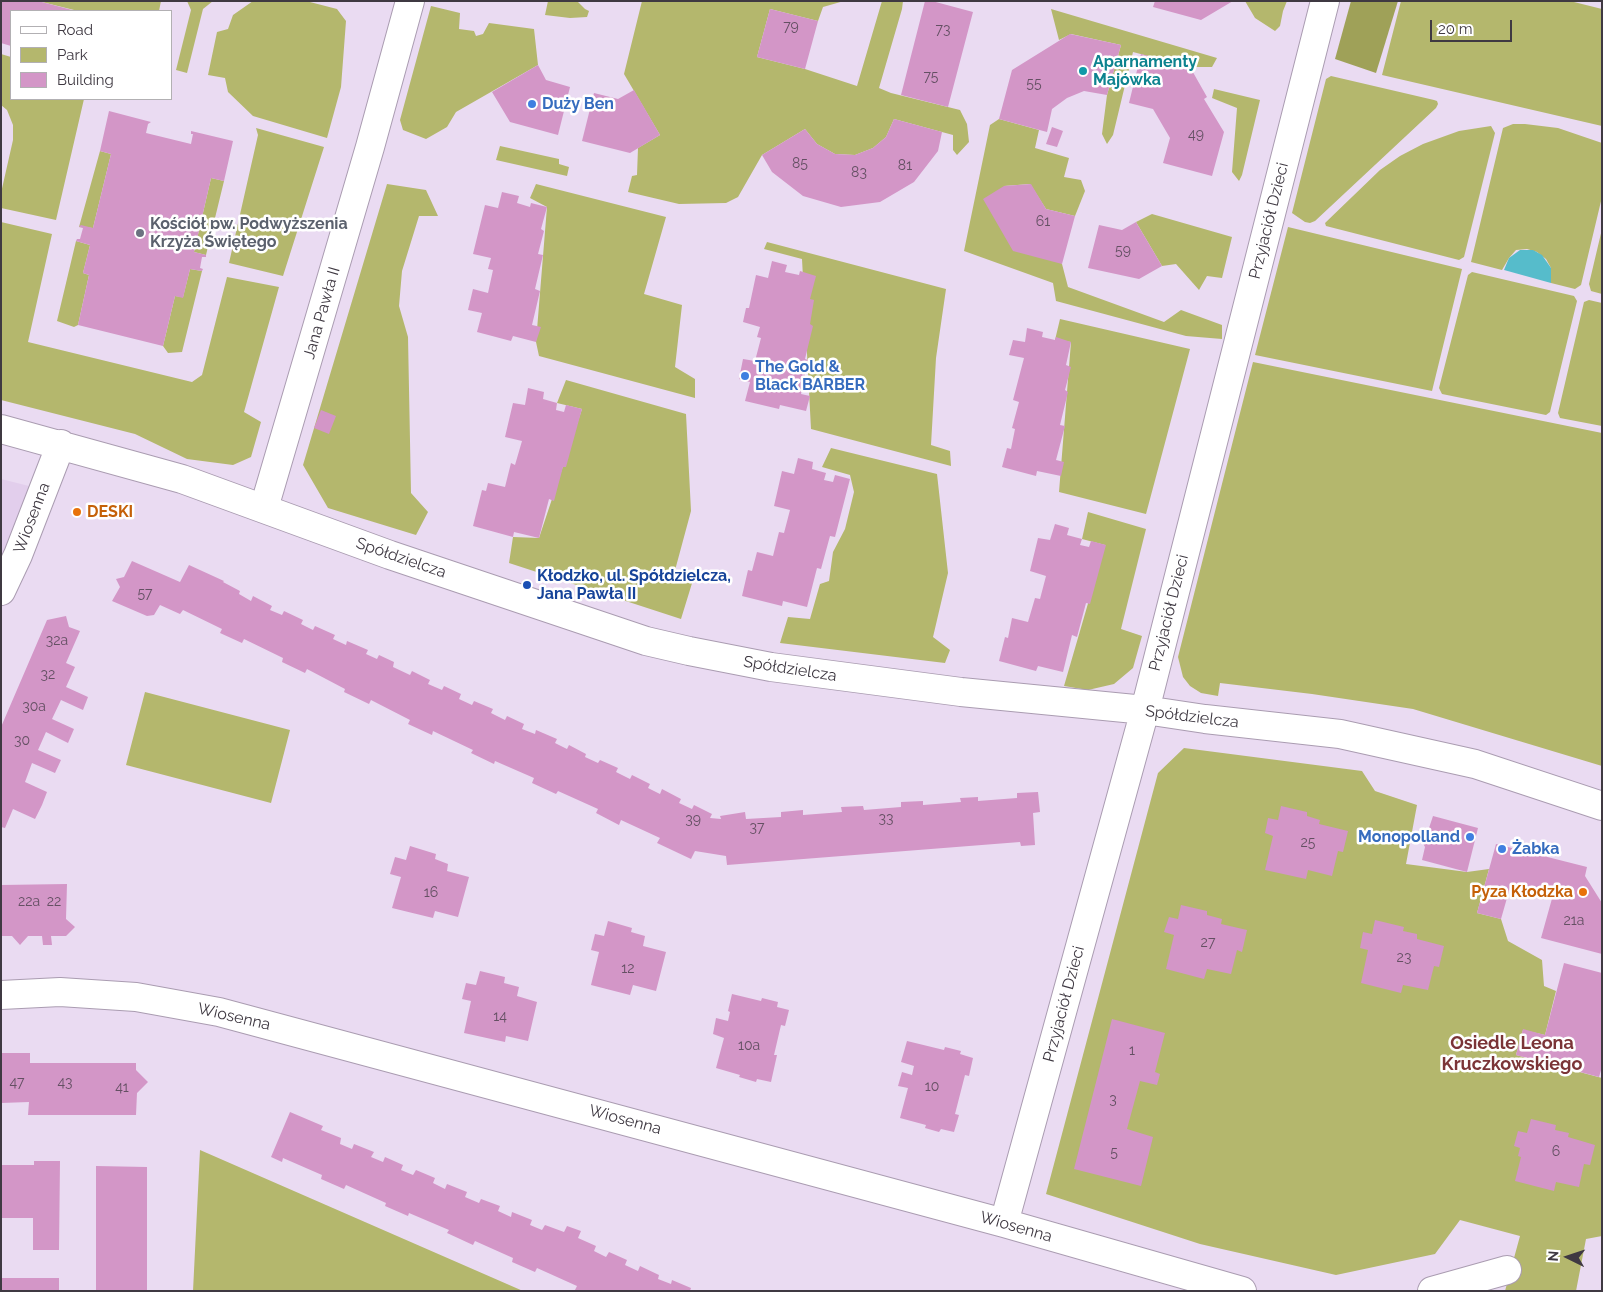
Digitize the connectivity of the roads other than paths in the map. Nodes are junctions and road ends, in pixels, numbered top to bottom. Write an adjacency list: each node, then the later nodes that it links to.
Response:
1 (410, 1): 5 (street, Jana Pawła II)
2 (1325, 1): 7 (street, Przyjaciół Dzieci)
3 (1, 429): 4 (street, Spółdzielcza)
4 (61, 444): 5 (street, Spółdzielcza); 6 (street, Wiosenna)
5 (264, 508): 7 (street, Spółdzielcza)
6 (1, 591)
7 (1145, 710): 8 (street, Spółdzielcza); 10 (street, Przyjaciół Dzieci)
8 (1602, 806)
9 (1, 995): 10 (street, Wiosenna)
10 (1004, 1223): 12 (street, Wiosenna)
11 (1507, 1270): 13 (street)
12 (1242, 1291)
13 (1432, 1291)

